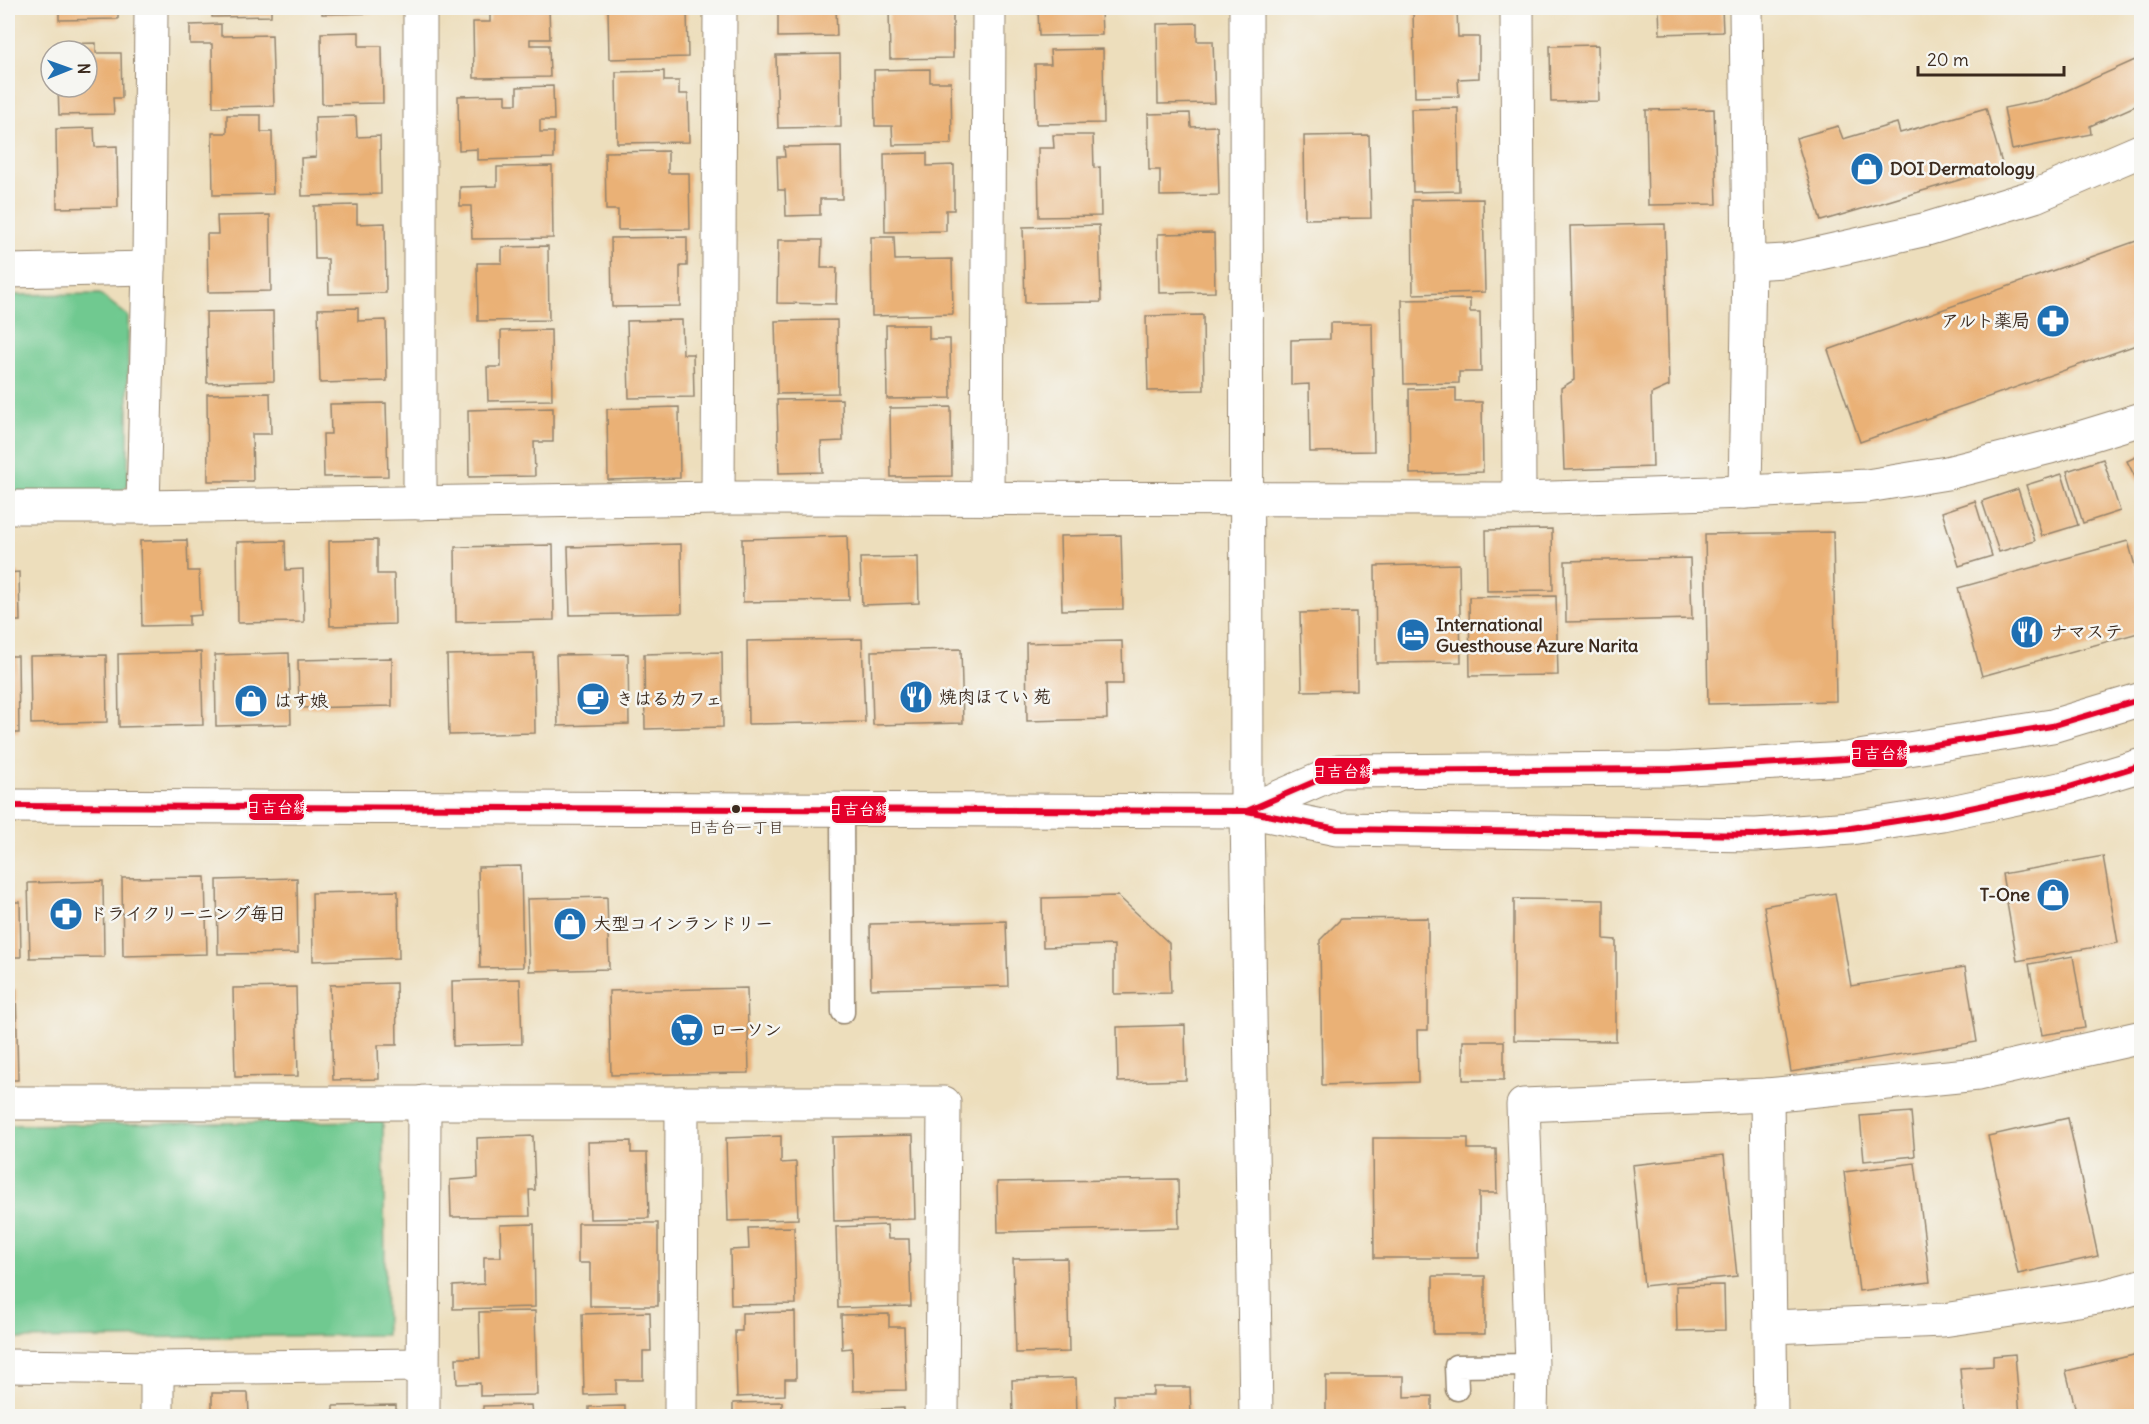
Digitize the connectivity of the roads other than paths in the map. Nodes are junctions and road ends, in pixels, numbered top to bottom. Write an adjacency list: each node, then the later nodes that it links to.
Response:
1 (152, 8): 10 (street)
2 (420, 8): 18 (street)
3 (720, 8): 14 (street)
4 (989, 8): 15 (street)
5 (1246, 8): 17 (street)
6 (1517, 8): 16 (street)
7 (1746, 8): 9 (street)
8 (2142, 150): 9 (street)
9 (1749, 263): 13 (street)
10 (149, 268): 11 (street); 20 (street)
11 (8, 271)
12 (2142, 420): 13 (street)
13 (1745, 492): 16 (street)
14 (718, 498): 15 (street); 18 (street)
15 (987, 499): 17 (street)
16 (1519, 499): 17 (street)
17 (1246, 500): 25 (street)
18 (420, 503): 20 (street)
19 (8, 507): 20 (street)
20 (143, 507)
21 (2142, 699): 25 (street)
22 (2142, 765): 25 (street)
23 (8, 806): 24 (street)
24 (842, 810): 25 (street); 26 (lane)
25 (1247, 811): 43 (street)
26 (843, 1012)
27 (2142, 1037): 28 (street)
28 (1767, 1095): 33 (street); 35 (street)
29 (423, 1102): 30 (street); 31 (street); 34 (street)
30 (8, 1103)
31 (682, 1103): 41 (street); 42 (street)
32 (2142, 1286): 33 (street)
33 (1771, 1327): 45 (street)
34 (422, 1365): 37 (street); 40 (street)
35 (1532, 1365): 38 (lane); 44 (street)
36 (8, 1366): 37 (street)
37 (157, 1368): 39 (street)
38 (1457, 1389)
39 (157, 1416)
40 (423, 1416)
41 (681, 1416)
42 (942, 1416)
43 (1256, 1416)
44 (1531, 1416)
45 (1771, 1416)

